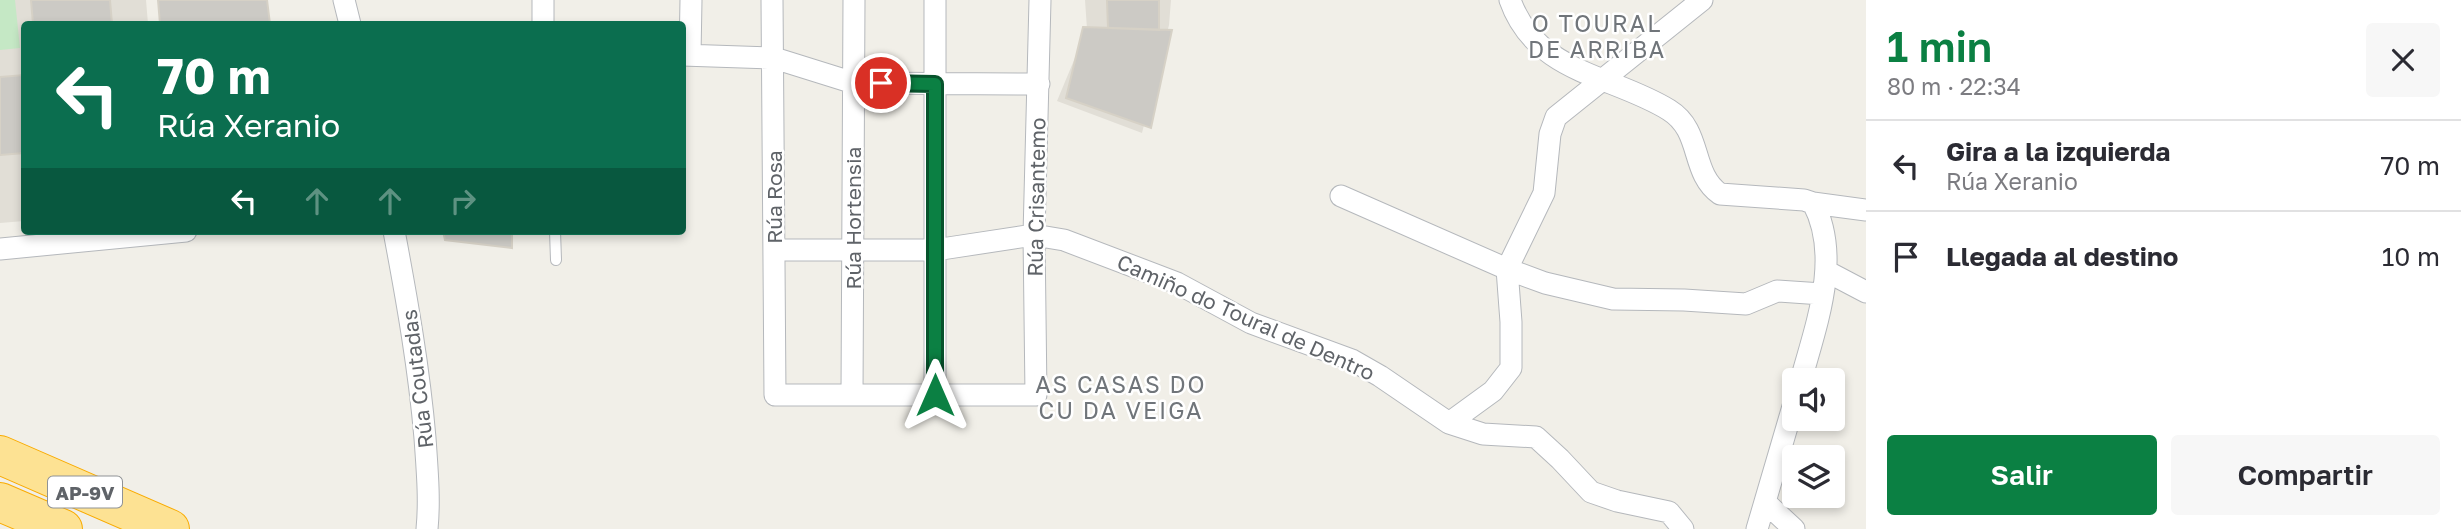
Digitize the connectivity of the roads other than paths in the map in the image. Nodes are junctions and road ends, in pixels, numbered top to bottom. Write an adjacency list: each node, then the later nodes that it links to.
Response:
1 (344, 0): 10 (street)
2 (543, 0): 11 (street)
3 (691, 0): 12 (street)
4 (772, 0): 13 (street, Rúa Rosa)
5 (854, 0): 15 (street, Rúa Hortensia)
6 (935, 0): 16 (street)
7 (1040, 0): 17 (street, Rúa Crisantemo)
8 (1510, 0): 14 (street)
9 (1702, 0): 14 (street)
10 (349, 21)
11 (543, 21)
12 (687, 55): 13 (street)
13 (774, 58): 15 (street); 26 (street, Rúa Rosa)
14 (1600, 80): 19 (street); 30 (street)
15 (854, 83): 16 (street); 27 (street, Rúa Hortensia)
16 (935, 84): 17 (street); 28 (street)
17 (1039, 84): 24 (street, Rúa Crisantemo)
18 (1341, 196): 30 (street)
19 (1813, 203): 20 (street); 31 (street)
20 (1866, 210)
21 (142, 235): 25 (street)
22 (395, 235): 44 (street, Rúa Coutadas)
23 (555, 235): 29 (lane)
24 (1034, 235): 28 (street, Camiño do Toural de Dentro); 36 (street, Rúa Crisantemo); 37 (street, Camiño do Toural de Dentro)
25 (0, 248)
26 (775, 250): 27 (street, Camiño do Toural de Dentro); 35 (street, Rúa Rosa)
27 (853, 250): 28 (street, Camiño do Toural de Dentro); 35 (street, Rúa Hortensia)
28 (935, 250): 36 (street)
29 (556, 260)
30 (1507, 269): 33 (street); 37 (street)
31 (1826, 271): 32 (street); 33 (street)
32 (1866, 292)
33 (1822, 294): 34 (street)
34 (1804, 368)
35 (852, 395): 36 (street)
36 (935, 395)
37 (1449, 423): 45 (street, Camiño do Toural de Dentro)
38 (1786, 431): 41 (street)
39 (0, 455): 43 (highway, AP-9V)
40 (0, 502): 42 (highway, AP-9V)
41 (1765, 502): 46 (street); 47 (street)
42 (63, 529)
43 (170, 529)
44 (427, 529)
45 (1683, 529)
46 (1757, 529)
47 (1794, 529)

